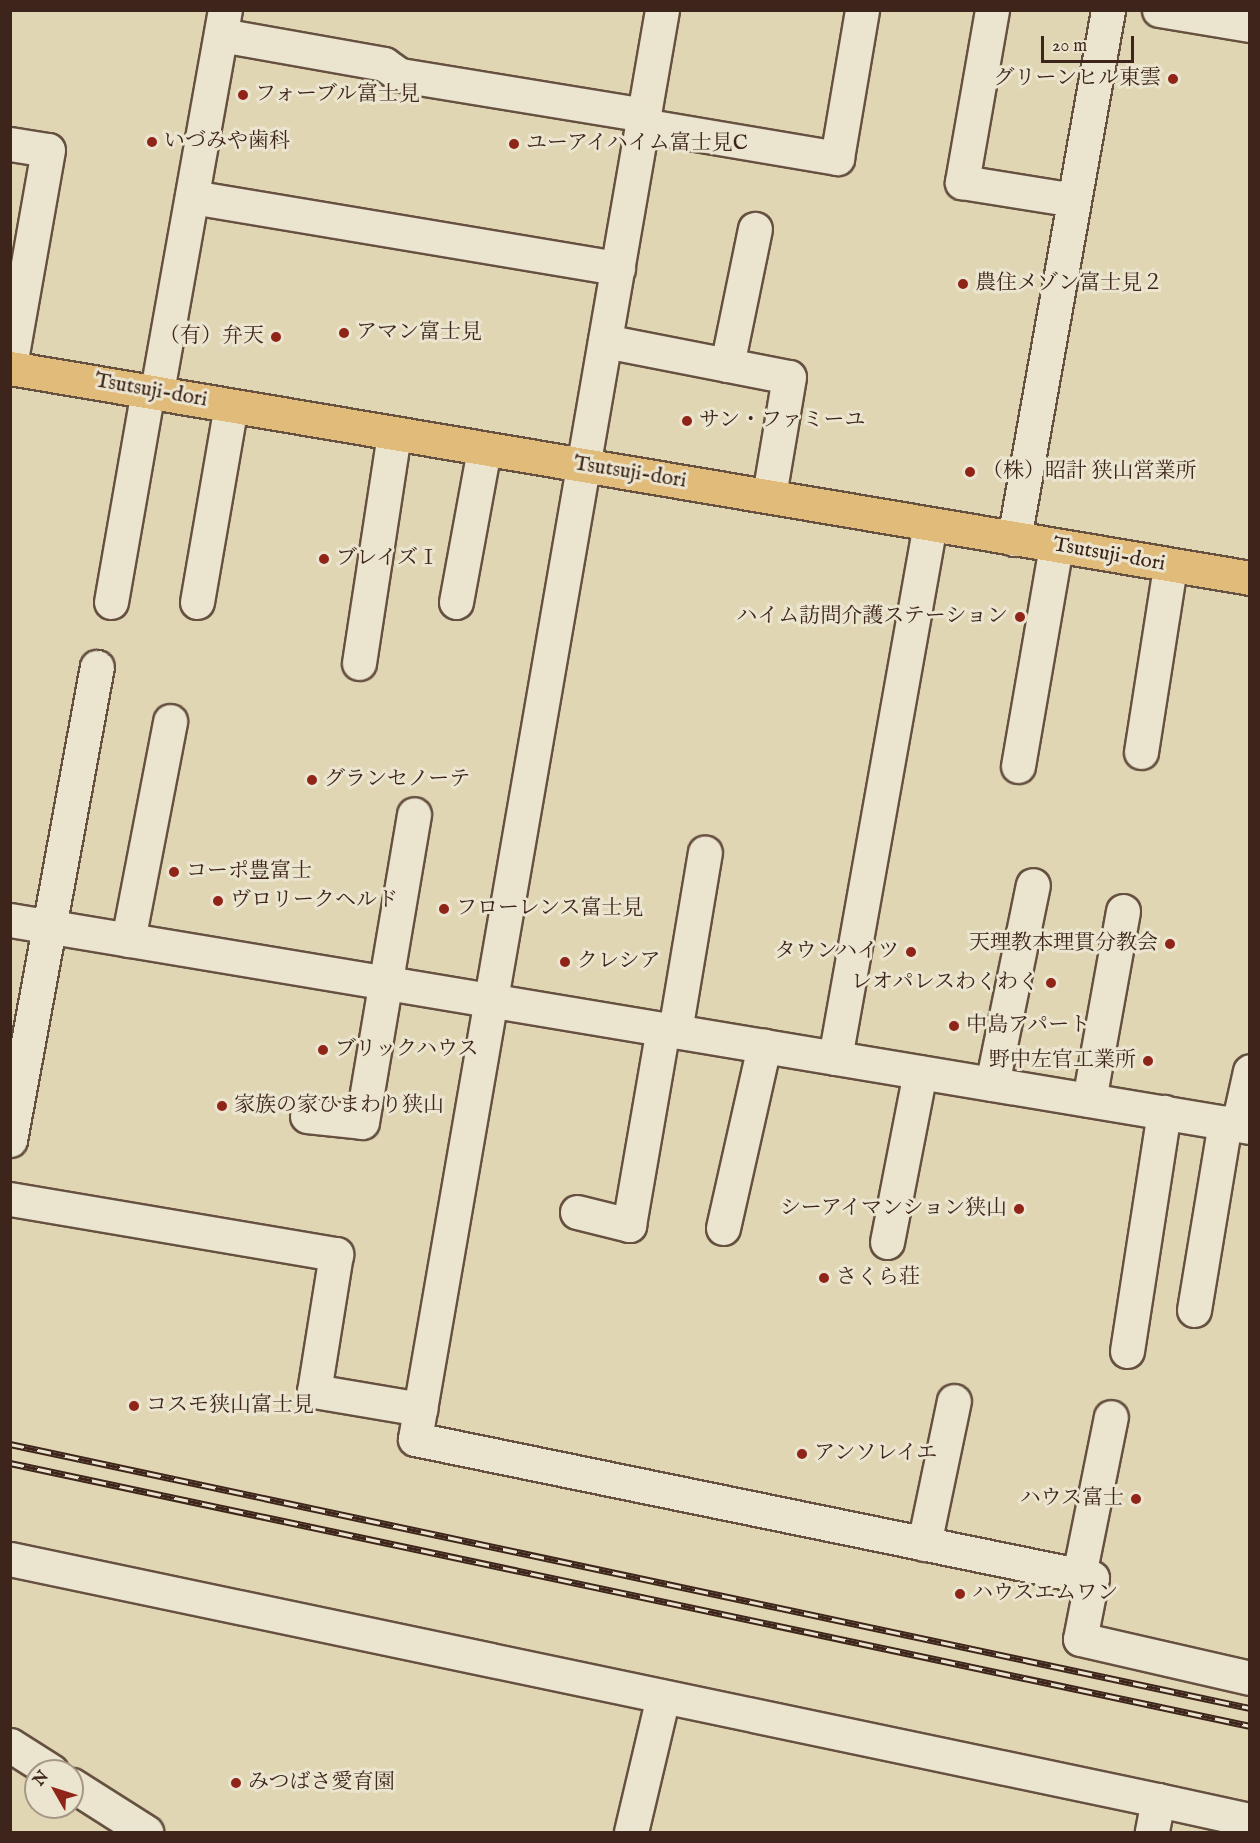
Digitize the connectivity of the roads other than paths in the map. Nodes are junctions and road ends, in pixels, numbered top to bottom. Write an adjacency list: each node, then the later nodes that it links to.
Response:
1 (662, 10): 8 (street)
2 (862, 10): 8 (street)
3 (992, 10): 11 (street)
4 (1108, 10): 11 (street)
5 (1159, 10): 7 (street)
6 (223, 23): 8 (street); 10 (street)
7 (1250, 25)
8 (643, 120): 13 (street)
9 (10, 144): 16 (street)
10 (192, 198): 13 (street); 17 (street)
11 (1074, 200): 24 (street)
12 (754, 229): 15 (street)
13 (618, 268): 14 (street)
14 (605, 341): 15 (street); 21 (street)
15 (728, 365): 22 (street)
16 (10, 366): 17 (main road, Tsutsuji-dori)
17 (153, 390): 18 (main road, Tsutsuji-dori); 28 (street)
18 (231, 406): 19 (main road, Tsutsuji-dori); 30 (street)
19 (394, 434): 20 (main road, Tsutsuji-dori); 31 (street)
20 (484, 450): 21 (main road, Tsutsuji-dori); 29 (street)
21 (584, 465): 22 (main road, Tsutsuji-dori); 44 (street)
22 (769, 495): 23 (main road, Tsutsuji-dori)
23 (930, 524): 24 (main road, Tsutsuji-dori); 47 (street)
24 (1014, 539): 25 (main road, Tsutsuji-dori)
25 (1056, 546): 26 (main road, Tsutsuji-dori); 35 (street)
26 (1170, 566): 27 (main road, Tsutsuji-dori); 34 (street)
27 (1250, 578)
28 (111, 602)
29 (456, 602)
30 (197, 603)
31 (359, 663)
32 (97, 667): 41 (street)
33 (170, 721): 42 (street)
34 (1141, 752)
35 (1018, 766)
36 (414, 814): 43 (street)
37 (705, 852): 45 (street)
38 (1033, 885): 50 (street)
39 (1123, 911): 51 (street)
40 (10, 920): 41 (street)
41 (50, 927): 42 (street); 55 (street)
42 (129, 940): 43 (street)
43 (388, 983): 44 (street); 53 (street)
44 (491, 1000): 45 (street); 63 (street)
45 (669, 1030): 46 (street); 57 (street)
46 (764, 1046): 47 (street); 58 (street)
47 (835, 1058): 49 (street)
48 (1250, 1071): 54 (street)
49 (920, 1072): 50 (street); 59 (street)
50 (992, 1084): 51 (street)
51 (1089, 1100): 52 (street)
52 (1164, 1112): 54 (street); 61 (street)
53 (307, 1116)
54 (1238, 1125): 60 (street)
55 (10, 1140)
56 (10, 1199): 63 (street)
57 (577, 1212)
58 (723, 1228)
59 (887, 1242)
60 (1194, 1310)
61 (1127, 1352)
62 (954, 1401): 65 (street)
63 (420, 1409): 65 (street)
64 (1111, 1417): 67 (street)
65 (924, 1544): 67 (street)
66 (10, 1559): 69 (street)
67 (1079, 1575): 68 (street)
68 (1250, 1678)
69 (663, 1697): 73 (street); 76 (street)
70 (10, 1745): 71 (street)
71 (32, 1759)
72 (84, 1793): 75 (street)
73 (1158, 1800): 74 (street); 77 (street)
74 (1250, 1820)
75 (146, 1833)
76 (631, 1833)
77 (1152, 1833)

